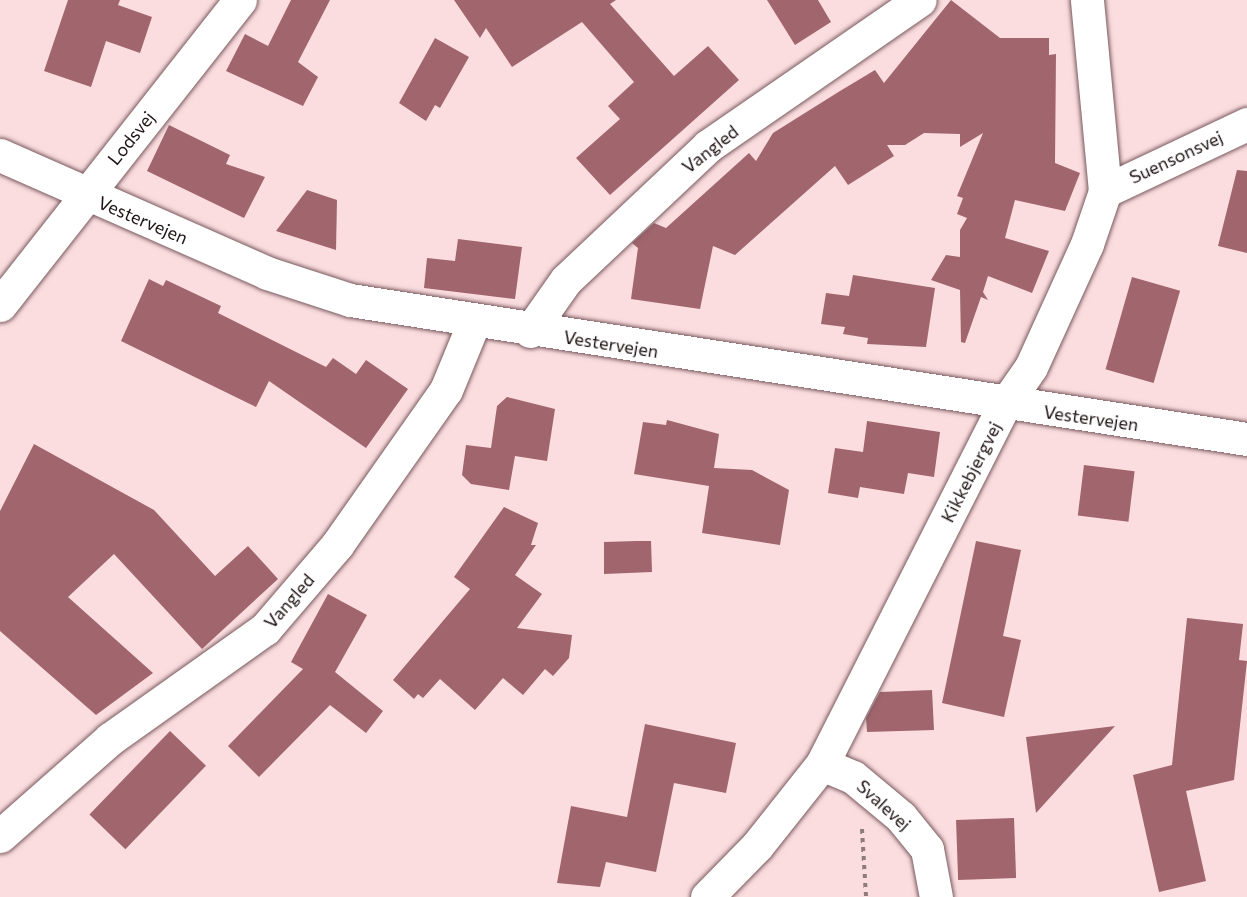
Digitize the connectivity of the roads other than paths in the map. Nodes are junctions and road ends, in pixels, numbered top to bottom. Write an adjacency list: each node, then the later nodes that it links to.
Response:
1 (240, 0): 7 (street, Lodsvej)
2 (920, 0): 10 (street, Vangled)
3 (1087, 0): 6 (street, Kikkebjergvej)
4 (1247, 124): 6 (street, Suensonsvej)
5 (0, 155): 7 (street, Vestervejen)
6 (1105, 191): 11 (street, Kikkebjergvej)
7 (85, 195): 8 (street, Lodsvej); 9 (street, Vestervejen)
8 (0, 305)
9 (474, 322): 10 (street, Vestervejen); 14 (street, Vangled)
10 (530, 331): 11 (street, Vestervejen)
11 (1004, 406): 12 (street, Vestervejen); 13 (street, Kikkebjergvej)
12 (1247, 439)
13 (822, 765): 15 (street, Kikkebjergvej); 16 (street, Svalevej)
14 (0, 836)
15 (707, 897)
16 (936, 897)

